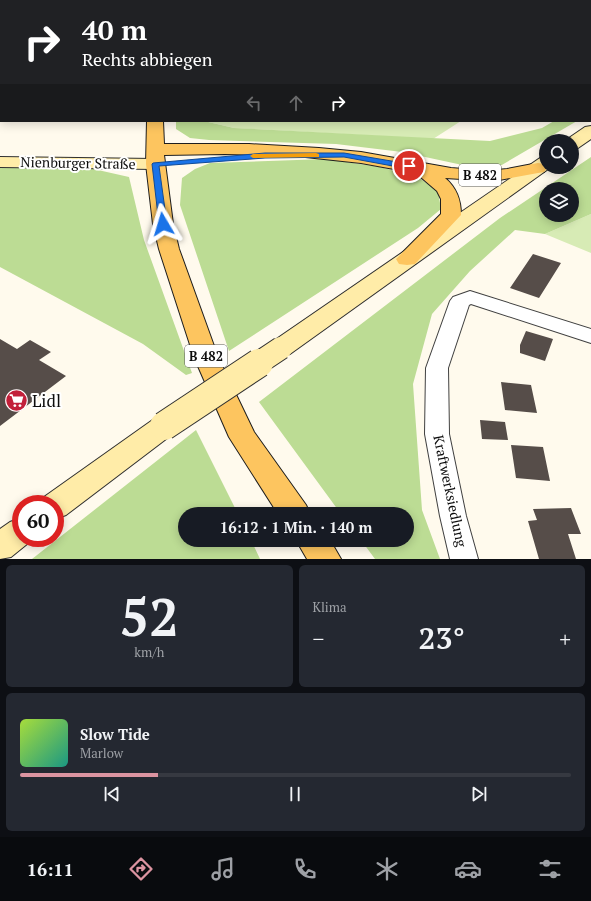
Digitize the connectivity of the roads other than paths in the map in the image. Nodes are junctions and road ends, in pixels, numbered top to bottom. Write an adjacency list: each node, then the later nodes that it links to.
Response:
1 (155, 122): 4 (main road, B 482)
2 (591, 131): 3 (main road)
3 (579, 139)
4 (155, 157): 5 (main road, Nienburger Straße); 6 (main road, Nienburger Straße); 9 (main road, B 482); 13 (main road, B 482)
5 (0, 159)
6 (0, 162)
7 (539, 166): 9 (main road, B 482)
8 (539, 167): 10 (main road)
9 (422, 169): 10 (main road, B 482)
10 (406, 259): 12 (main road, bridge)
11 (591, 336): 18 (street, Kraftwerksiedlung)
12 (64, 499)
13 (290, 507)
14 (12, 538): 15 (main road)
15 (0, 547)
16 (317, 547): 17 (main road)
17 (325, 559)
18 (464, 559)

